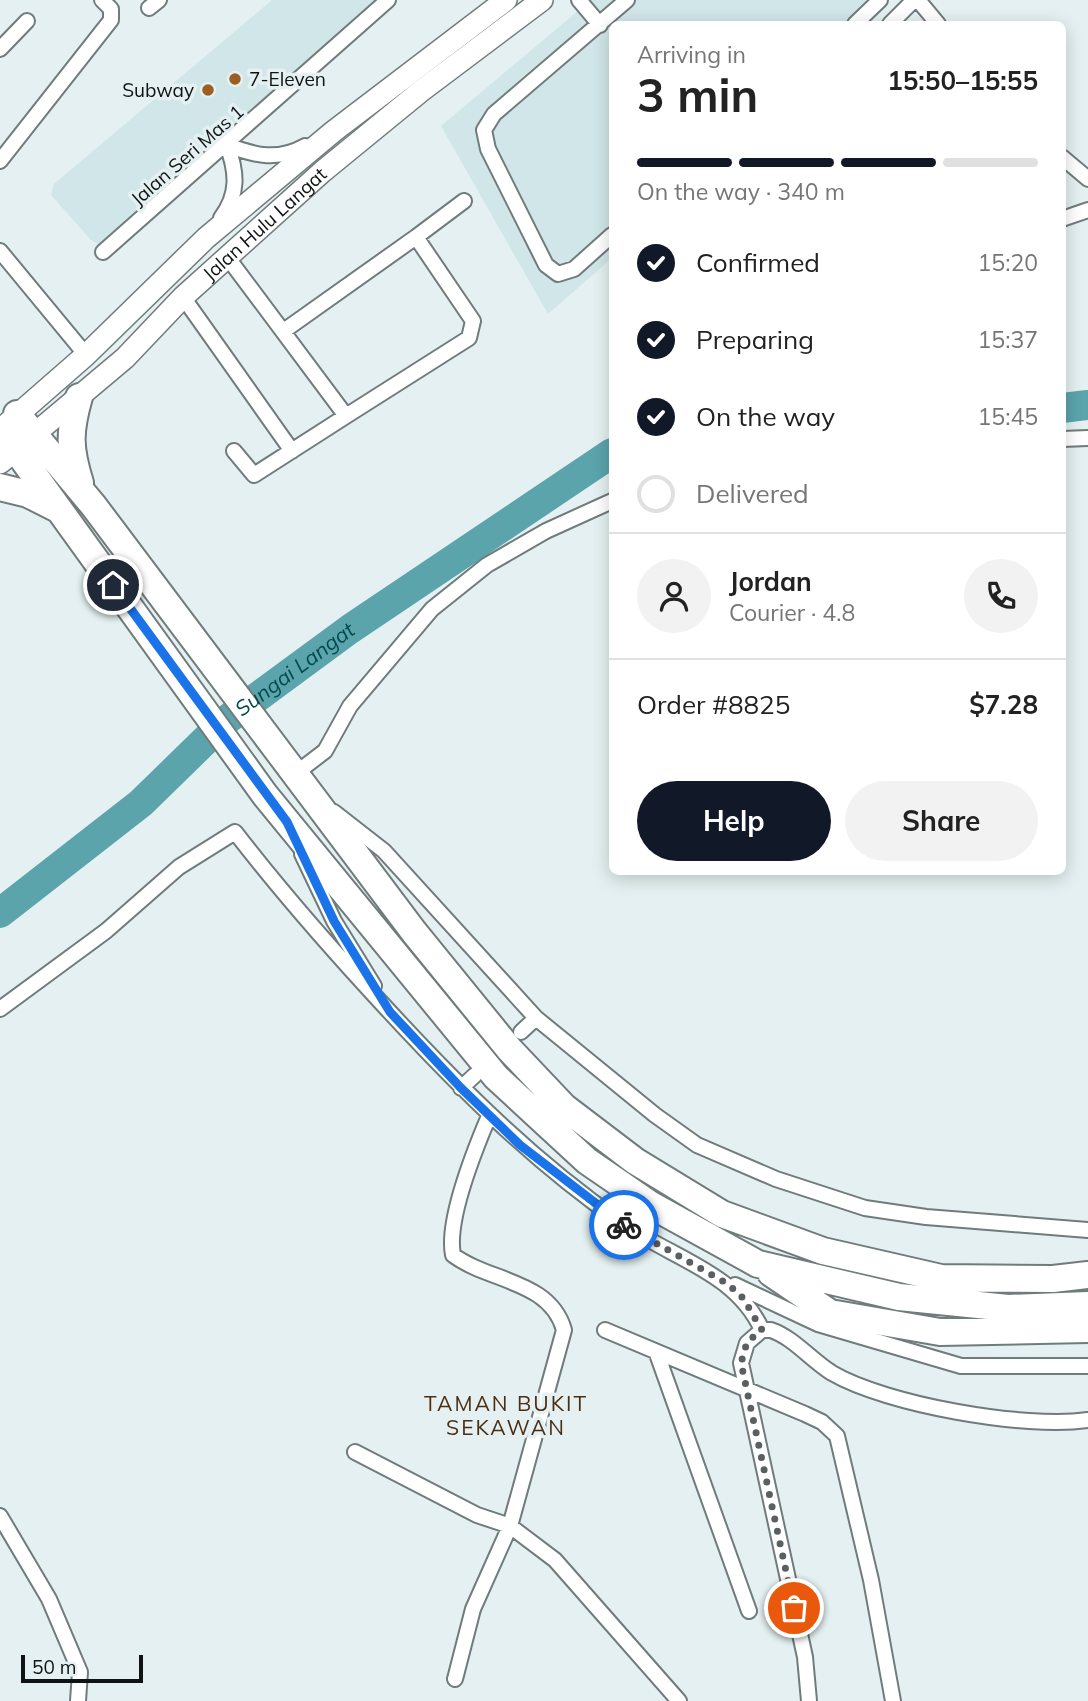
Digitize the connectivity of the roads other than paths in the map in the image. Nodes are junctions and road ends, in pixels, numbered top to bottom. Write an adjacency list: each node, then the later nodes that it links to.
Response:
1 (102, 0): 18 (street)
2 (388, 0): 16 (street, Jalan Seri Mas 1)
3 (506, 0): 15 (main road, Jalan Hulu Langat)
4 (542, 0): 28 (main road, Jalan Hulu Langat)
5 (579, 0): 13 (street)
6 (627, 0): 13 (street)
7 (880, 0): 10 (street)
8 (916, 0): 11 (street); 12 (street)
9 (27, 21): 14 (street)
10 (858, 21)
11 (893, 21)
12 (935, 21)
13 (600, 25): 25 (street)
14 (0, 50)
15 (334, 131): 16 (street); 24 (main road, Jalan Hulu Langat)
16 (227, 145): 24 (street); 27 (street, Jalan Seri Mas 1)
17 (1066, 160): 19 (street)
18 (0, 161)
19 (1088, 179)
20 (464, 201): 23 (street)
21 (1088, 210): 22 (street)
22 (1066, 218)
23 (416, 237): 30 (street); 33 (street)
24 (206, 238): 31 (main road, Jalan Hulu Langat)
25 (609, 238)
26 (0, 251): 31 (street)
27 (103, 252)
28 (228, 258): 29 (main road, Jalan Hulu Langat); 30 (street)
29 (183, 297): 32 (main road, Jalan Hulu Langat); 37 (street)
30 (285, 330): 33 (street)
31 (86, 355): 34 (main road, Jalan Hulu Langat)
32 (79, 397): 34 (main road, Jalan Hulu Langat); 40 (highway)
33 (346, 416): 37 (street)
34 (11, 437): 40 (highway); 42 (highway)
35 (1088, 438): 36 (street)
36 (1066, 439)
37 (292, 451): 38 (street)
38 (234, 452)
39 (0, 487): 42 (highway)
40 (83, 492): 43 (highway)
41 (609, 502): 43 (street)
42 (61, 510): 44 (highway)
43 (297, 775): 47 (street); 55 (highway)
44 (287, 822): 46 (street); 54 (highway)
45 (0, 1009): 46 (street)
46 (390, 1012): 50 (street)
47 (536, 1018): 48 (street); 52 (street)
48 (521, 1032)
49 (475, 1075): 50 (street)
50 (461, 1088): 51 (street)
51 (489, 1116): 53 (street); 68 (street)
52 (1088, 1230)
53 (668, 1252): 59 (street); 63 (street)
54 (758, 1264): 56 (highway); 57 (highway)
55 (1088, 1275)
56 (1088, 1305)
57 (1088, 1329)
58 (605, 1330): 60 (street)
59 (762, 1330): 64 (street); 65 (street)
60 (657, 1354): 64 (street); 69 (street)
61 (1088, 1360): 63 (street)
62 (1088, 1366): 63 (street)
63 (1038, 1368)
64 (746, 1388): 73 (street); 74 (street)
65 (1088, 1420)
66 (355, 1452): 68 (street)
67 (0, 1516): 71 (street)
68 (510, 1527): 70 (street); 72 (street)
69 (749, 1611)
70 (455, 1679)
71 (78, 1701)
72 (679, 1701)
73 (809, 1701)
74 (893, 1701)

